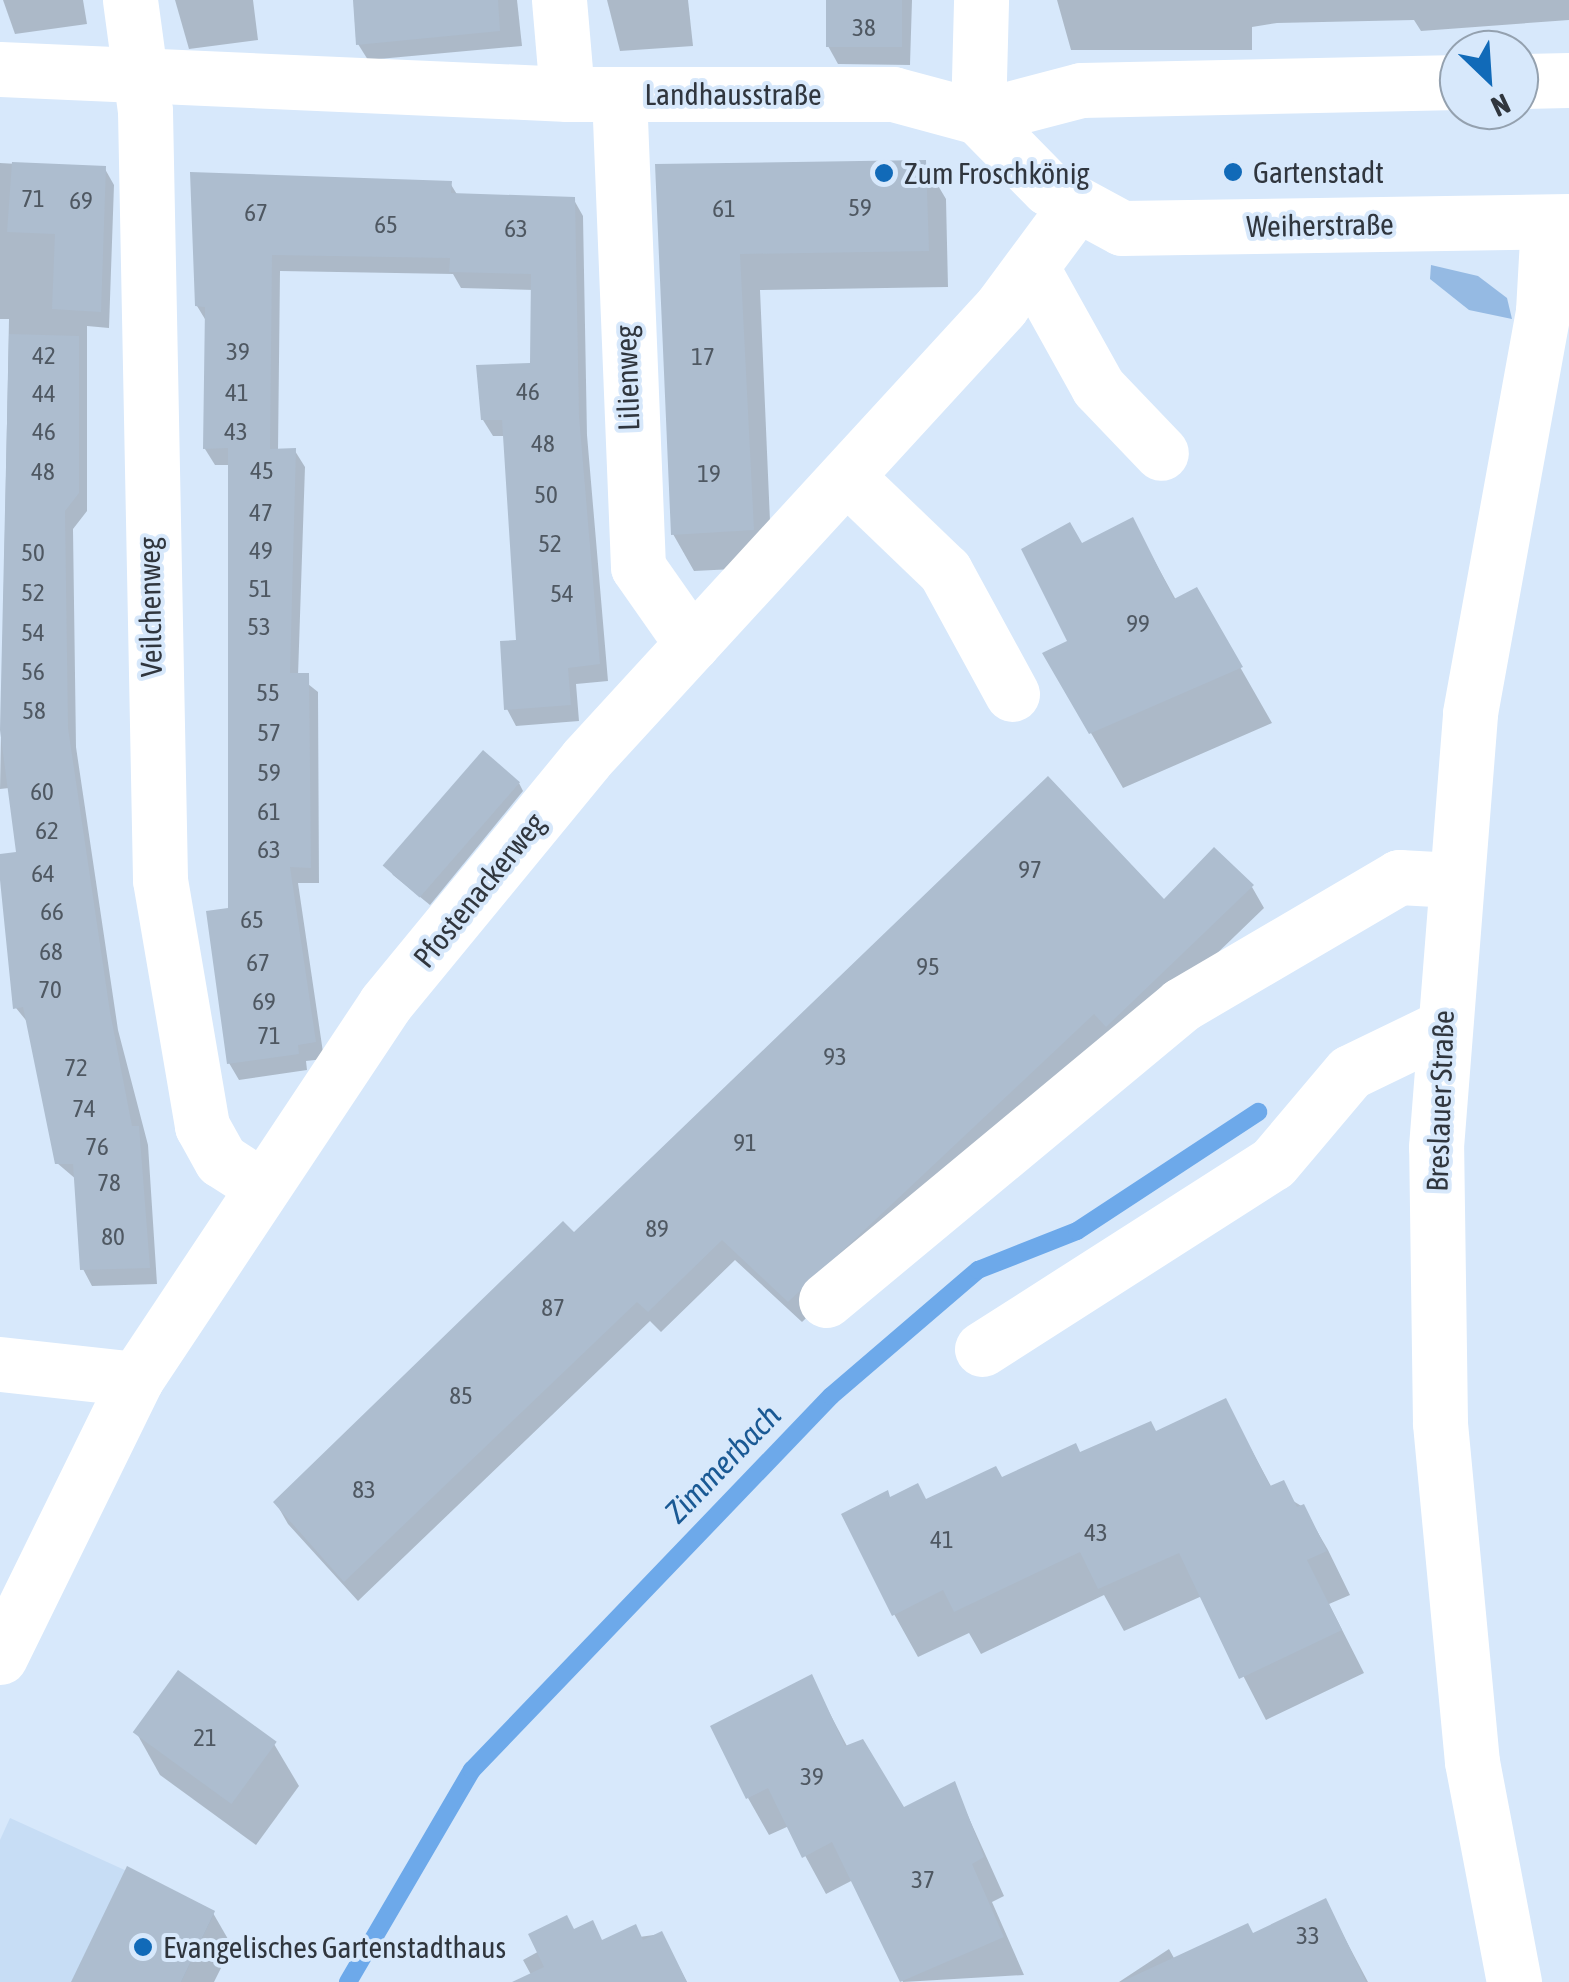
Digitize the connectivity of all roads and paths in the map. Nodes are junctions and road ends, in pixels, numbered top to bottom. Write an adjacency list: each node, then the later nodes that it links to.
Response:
1 (130, 0): 5 (street, Veilchenweg)
2 (559, 0): 9 (street, Lilienweg)
3 (980, 0): 10 (street)
4 (0, 69): 5 (street, Landhausstraße)
5 (140, 78): 9 (street, Landhausstraße); 20 (street, Veilchenweg)
6 (1569, 80): 7 (street)
7 (1539, 81)
8 (1439, 82): 10 (street)
9 (592, 94): 10 (street, Landhausstraße); 16 (street, Lilienweg)
10 (978, 118): 11 (street, Weiherstraße)
11 (1075, 207): 12 (street, Weiherstraße); 13 (street, Pfostenackerweg)
12 (1558, 222): 18 (street, Breslauer Straße)
13 (1033, 270): 14 (street); 15 (street, Pfostenackerweg)
14 (1161, 453)
15 (849, 479): 16 (street, Pfostenackerweg); 17 (street)
16 (692, 644): 20 (street, Pfostenackerweg)
17 (1012, 694)
18 (1454, 880): 19 (street, Breslauer Straße); 21 (street)
19 (1441, 1028): 22 (street); 26 (street, Breslauer Straße)
20 (260, 1186): 24 (street, Pfostenackerweg)
21 (826, 1300)
22 (982, 1349)
23 (0, 1364): 24 (street)
24 (136, 1378): 25 (street, Pfostenackerweg)
25 (0, 1657)
26 (1514, 1982)

